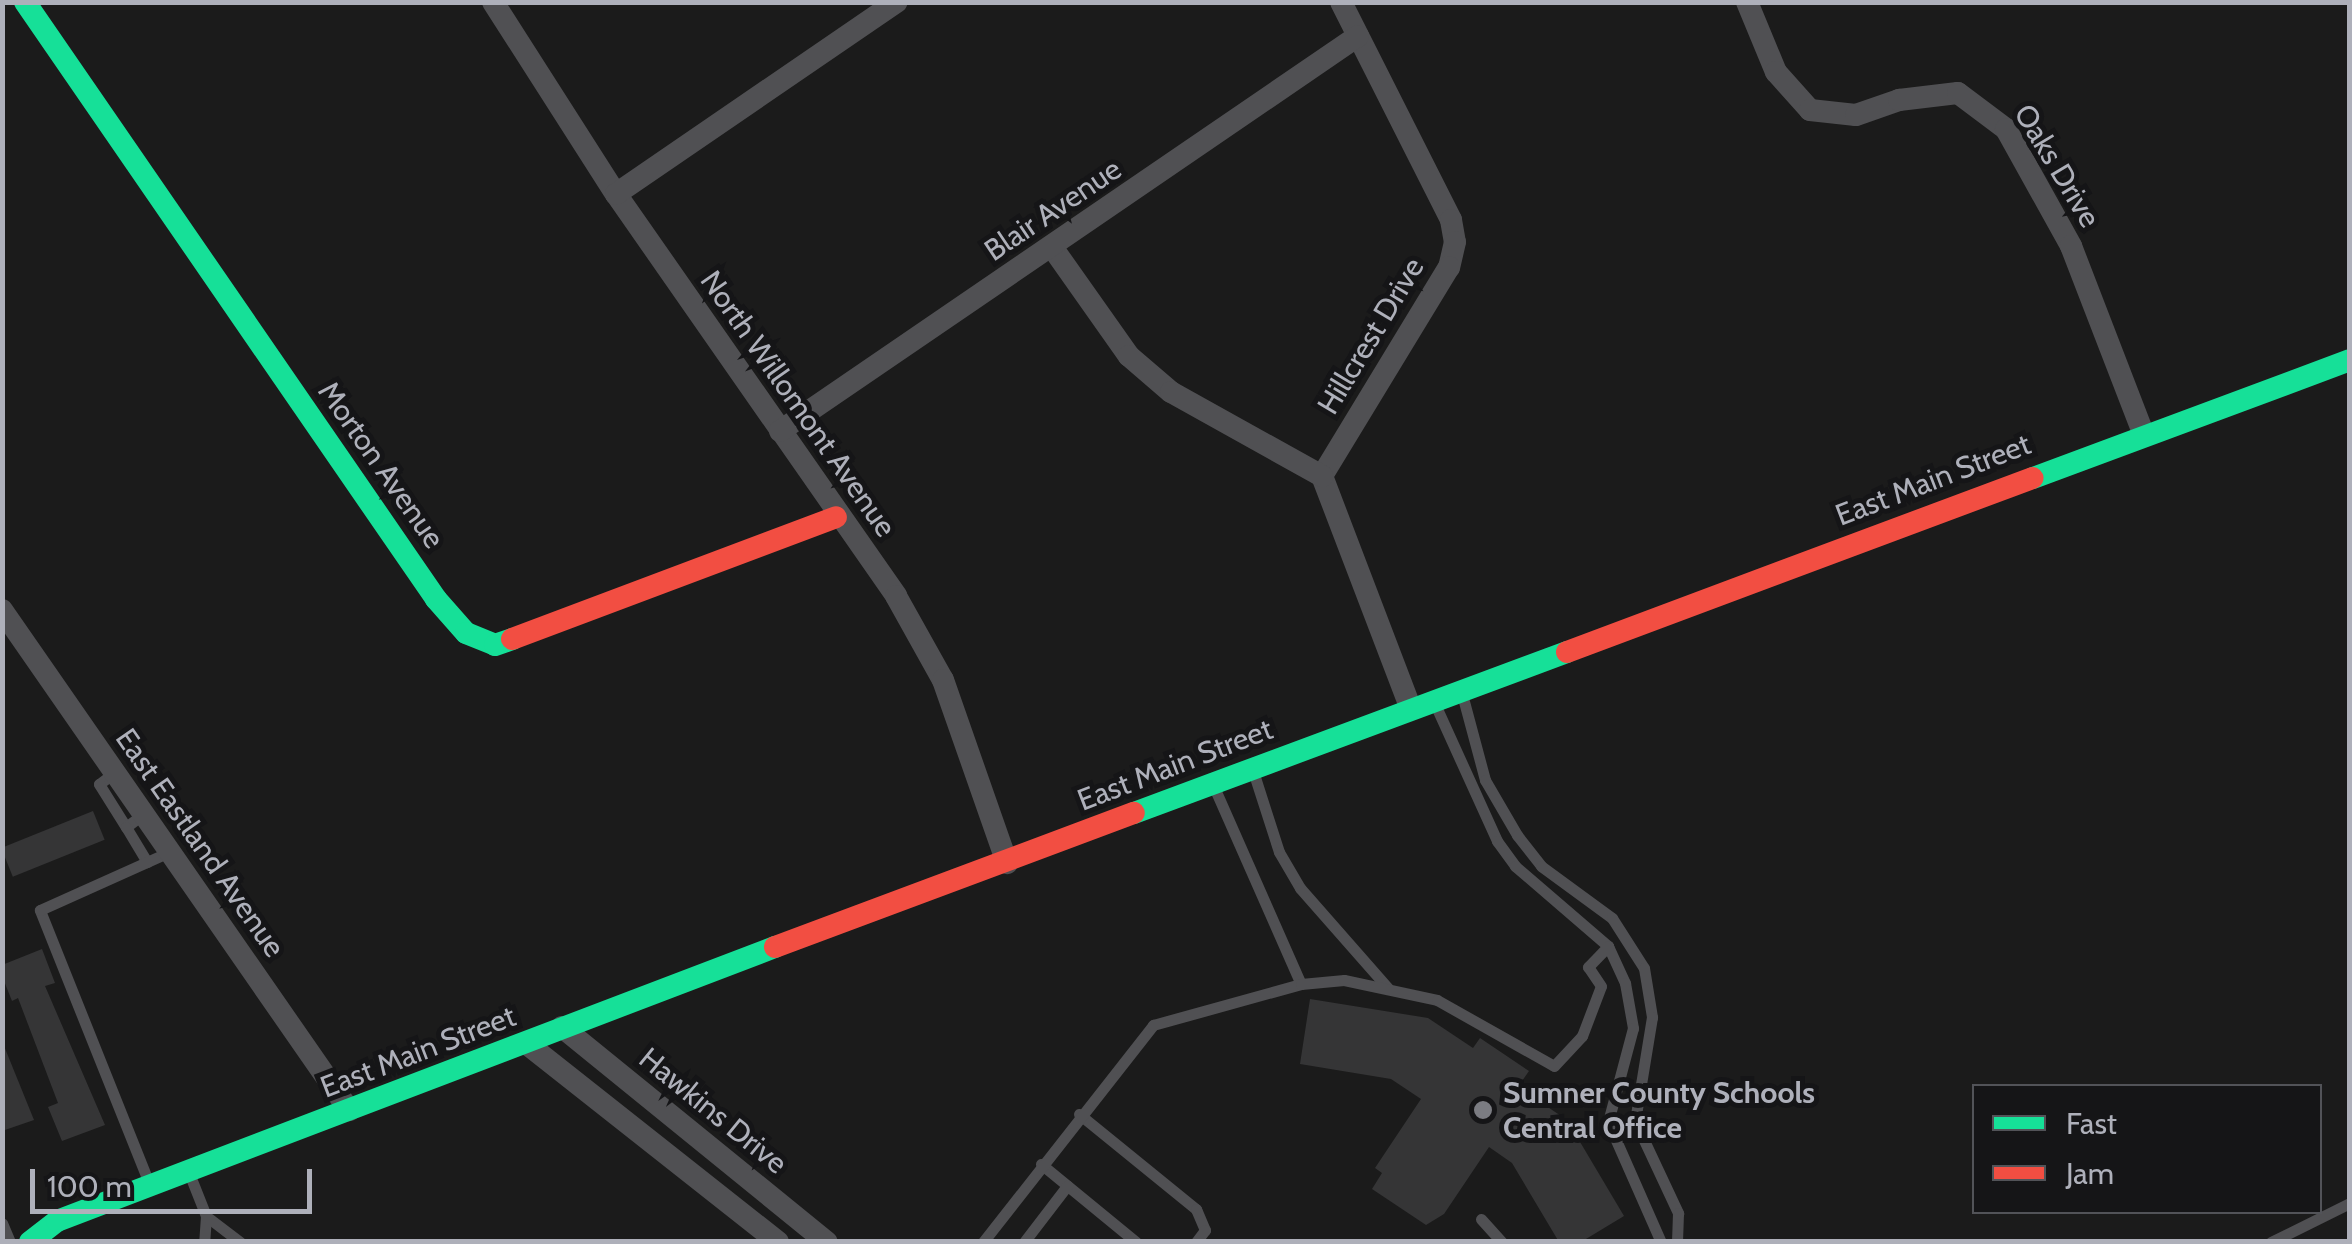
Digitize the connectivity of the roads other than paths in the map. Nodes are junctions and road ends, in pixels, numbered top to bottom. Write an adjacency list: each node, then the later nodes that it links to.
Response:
1 (25, 2): 13 (street, Morton Avenue)
2 (493, 2): 7 (street, North Willomont Avenue)
3 (896, 2): 7 (street)
4 (1341, 2): 6 (street, Hillcrest Drive)
5 (1748, 2): 11 (street, Oaks Drive)
6 (1358, 36): 8 (street, Blair Avenue); 12 (street, Hillcrest Drive)
7 (616, 194): 10 (street, North Willomont Avenue)
8 (1052, 247): 10 (street, Blair Avenue); 12 (street)
9 (2350, 360): 11 (street, East Main Street)
10 (780, 431): 13 (street, North Willomont Avenue)
11 (2142, 433): 15 (street, East Main Street)
12 (1322, 476): 16 (street)
13 (836, 517): 22 (street, North Willomont Avenue)
14 (2, 610): 19 (street, East Eastland Avenue)
15 (1461, 688): 16 (street, East Main Street); 51 (lane)
16 (1421, 702): 17 (street, East Main Street); 23 (lane)
17 (1252, 768): 18 (street, East Main Street); 25 (lane)
18 (1212, 783): 22 (street, East Main Street); 24 (lane)
19 (135, 820): 20 (street, East Eastland Avenue); 21 (lane)
20 (170, 852): 21 (lane); 28 (street, East Eastland Avenue)
21 (147, 862): 33 (lane)
22 (1007, 863): 26 (street, East Main Street)
23 (1608, 946): 25 (lane); 38 (lane)
24 (1301, 984): 25 (lane); 29 (lane)
25 (1388, 988)
26 (562, 1027): 27 (street, East Main Street); 45 (street, Hawkins Drive)
27 (526, 1043): 28 (street, East Main Street); 44 (street, Hawkins Drive)
28 (349, 1110): 31 (street, East Main Street)
29 (1080, 1114): 30 (lane); 48 (lane)
30 (1041, 1164): 32 (lane); 39 (lane)
31 (189, 1173): 33 (street, East Main Street); 35 (lane)
32 (1067, 1186): 46 (lane); 47 (lane)
33 (151, 1187): 41 (street, East Main Street)
34 (2350, 1203): 52 (lane)
35 (206, 1216): 42 (lane); 43 (lane)
36 (1481, 1219): 49 (lane)
37 (2, 1222): 40 (lane)
38 (1660, 1238): 50 (lane)
39 (983, 1241)
40 (10, 1242)
41 (30, 1242)
42 (204, 1242)
43 (240, 1242)
44 (778, 1242)
45 (826, 1242)
46 (1024, 1242)
47 (1136, 1242)
48 (1196, 1242)
49 (1502, 1242)
50 (1643, 1242)
51 (1677, 1242)
52 (2271, 1242)

